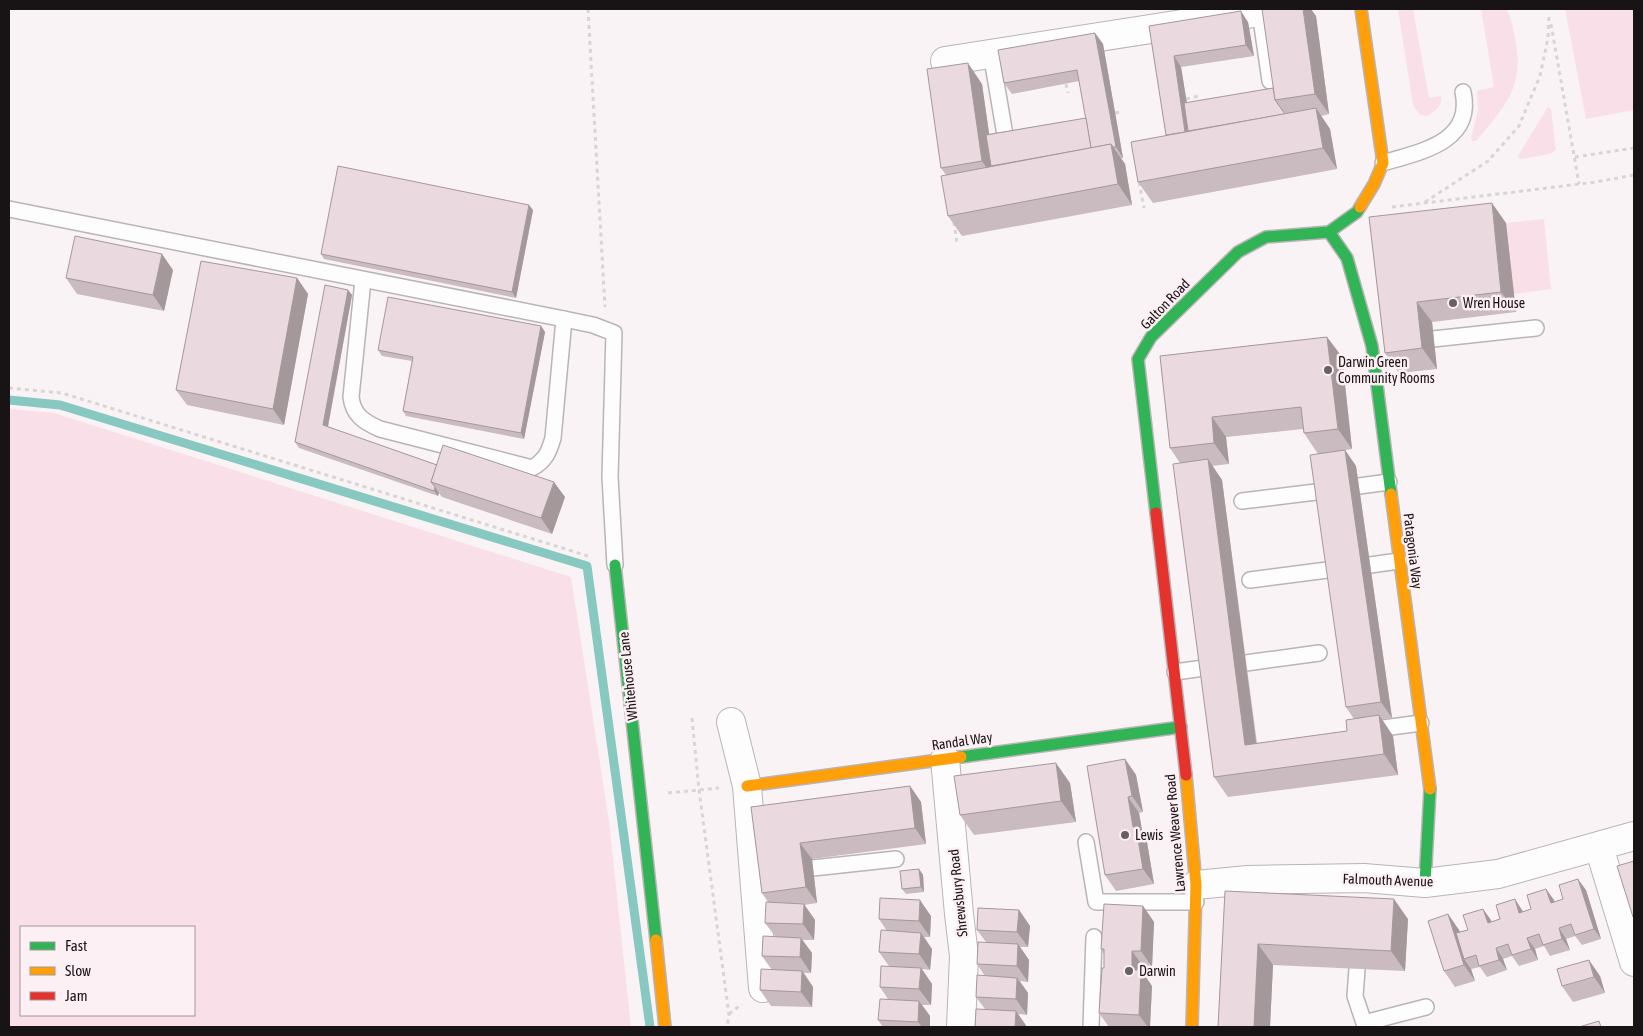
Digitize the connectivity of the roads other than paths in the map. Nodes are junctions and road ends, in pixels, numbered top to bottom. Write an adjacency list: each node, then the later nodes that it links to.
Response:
1 (1361, 9): 9 (street)
2 (1270, 10): 3 (street); 6 (lane)
3 (1126, 20): 4 (street)
4 (991, 53): 5 (street); 8 (lane)
5 (945, 61)
6 (1270, 81)
7 (1463, 92): 9 (lane)
8 (1005, 135)
9 (1383, 163): 11 (street)
10 (9, 209): 12 (lane)
11 (1329, 232): 17 (street, Patagonia Way); 30 (street, Galton Road)
12 (363, 280): 13 (lane); 13 (lane)
13 (564, 319): 23 (lane, Whitehouse Lane)
14 (1536, 328): 15 (lane)
15 (1433, 340)
16 (1387, 345): 17 (lane)
17 (1372, 346): 18 (street, Patagonia Way)
18 (1389, 482): 19 (lane); 22 (street, Patagonia Way)
19 (1359, 486)
20 (1324, 490): 21 (lane)
21 (1242, 501)
22 (1399, 561): 24 (lane); 32 (street, Patagonia Way)
23 (615, 565): 49 (street, Whitehouse Lane)
24 (1370, 565)
25 (1335, 570): 26 (lane)
26 (1250, 580)
27 (1320, 653): 28 (lane)
28 (1246, 663)
29 (1211, 667): 30 (lane)
30 (1175, 672): 33 (street, Galton Road)
31 (731, 722): 36 (street)
32 (1422, 723): 34 (lane); 42 (street, Patagonia Way)
33 (1181, 727): 35 (street, Randal Way); 43 (street, Lawrence Weaver Road)
34 (1353, 732)
35 (945, 759): 36 (street, Randal Way); 50 (street, Shrewsbury Road)
36 (747, 786): 47 (street)
37 (1634, 836): 39 (street, Falmouth Avenue)
38 (1086, 842): 43 (lane)
39 (1599, 847): 42 (street, Falmouth Avenue); 45 (street)
40 (896, 859): 41 (lane)
41 (813, 868)
42 (1426, 883): 43 (street, Falmouth Avenue)
43 (1196, 894): 52 (street, Lawrence Weaver Road)
44 (1094, 936): 51 (lane)
45 (1634, 962)
46 (1357, 969): 48 (lane)
47 (762, 988)
48 (1426, 1007)
49 (665, 1027)
50 (961, 1027)
51 (1091, 1027)
52 (1192, 1027)

